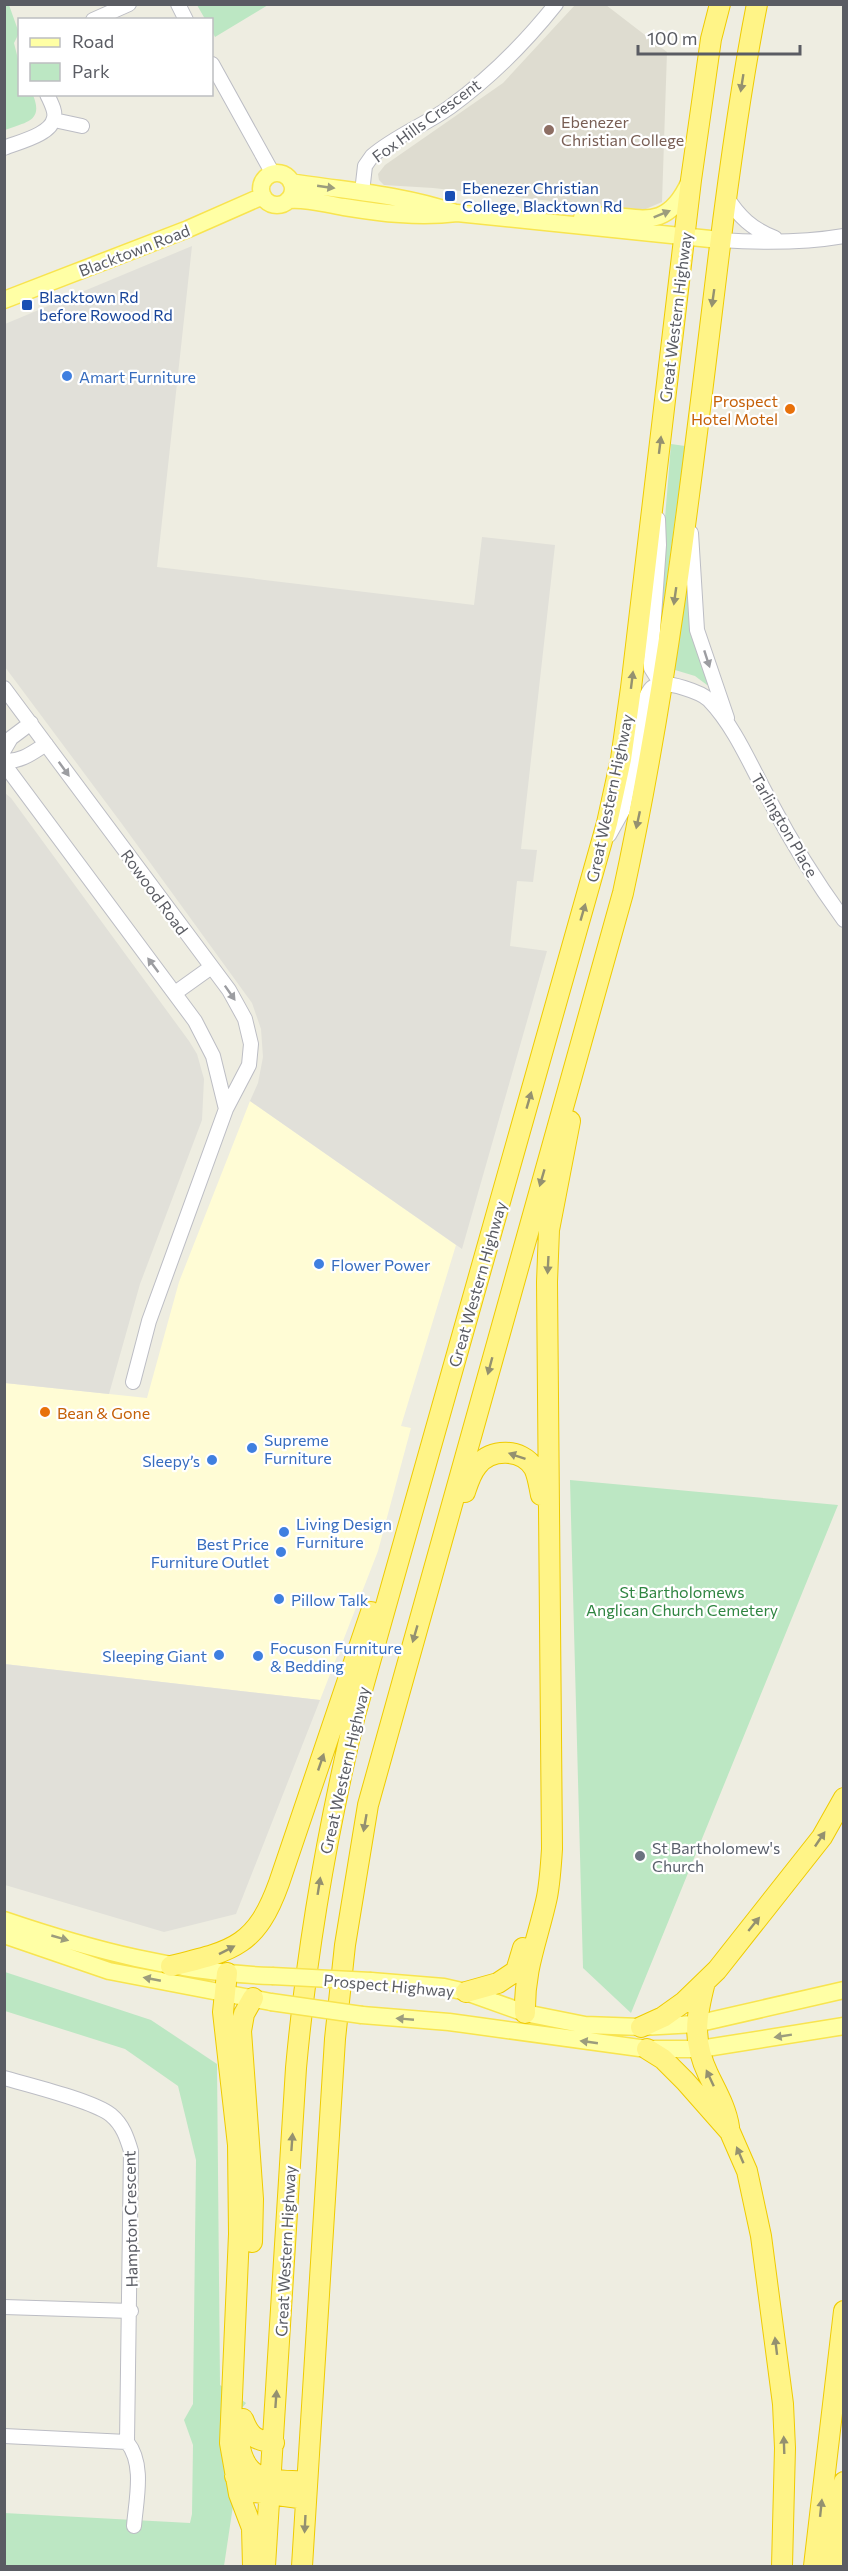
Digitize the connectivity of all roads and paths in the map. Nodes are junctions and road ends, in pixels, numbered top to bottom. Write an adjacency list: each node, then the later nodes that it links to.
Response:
1 (129, 4): 6 (street)
2 (178, 4): 7 (street)
3 (556, 4): 16 (street, Fox Hills Crescent)
4 (720, 4): 14 (highway, Great Western Highway)
5 (757, 4): 18 (highway, Great Western Highway, one-way to 18)
6 (98, 18)
7 (185, 18)
8 (213, 66): 13 (street)
9 (48, 96): 10 (street)
10 (54, 120): 11 (street); 12 (street)
11 (82, 126)
12 (4, 148)
13 (273, 174): 15 (main road); 17 (main road)
14 (691, 180): 23 (main road, one-way to 14); 25 (highway, Great Western Highway)
15 (291, 182): 16 (main road, one-way to 16); 19 (main road)
16 (362, 192): 20 (main road); 21 (main road); 22 (main road)
17 (263, 196): 19 (main road); 28 (main road, Blacktown Road)
18 (726, 196): 26 (highway, Great Western Highway); 27 (street)
19 (288, 200): 20 (main road)
20 (325, 203): 22 (main road)
21 (457, 213): 22 (main road); 23 (main road)
22 (406, 214)
23 (564, 224): 25 (main road)
24 (843, 236): 27 (street)
25 (684, 237): 26 (main road); 29 (highway, Great Western Highway, one-way to 25)
26 (720, 240): 27 (street); 30 (highway, Great Western Highway, one-way to 30)
27 (782, 242)
28 (4, 300)
29 (656, 474): 31 (street); 38 (highway, Great Western Highway, one-way to 29)
30 (688, 498): 31 (highway, Great Western Highway, one-way to 31); 34 (street, Tarlington Place, one-way to 34)
31 (661, 684): 34 (street, Tarlington Place); 38 (street); 42 (highway, Great Western Highway, one-way to 42)
32 (4, 688): 33 (street, Rowood Road)
33 (31, 723): 35 (street, Rowood Road); 36 (street)
34 (730, 728): 39 (street, Tarlington Place)
35 (46, 744): 37 (street); 40 (street, Rowood Road, one-way to 40)
36 (4, 750)
37 (4, 763): 41 (street, one-way to 37)
38 (600, 852): 45 (highway, Great Western Highway, one-way to 38)
39 (843, 920)
40 (210, 968): 41 (street); 43 (street, Rowood Road, one-way to 43)
41 (175, 993): 43 (street)
42 (593, 1000): 46 (highway, Great Western Highway, one-way to 46); 59 (highway, one-way to 59)
43 (226, 1108): 44 (street, Rowood Road)
44 (133, 1382)
45 (443, 1407): 46 (highway); 47 (highway, Great Western Highway)
46 (478, 1407): 48 (highway, Great Western Highway)
47 (422, 1479): 52 (highway, one-way to 47); 73 (highway, Great Western Highway, one-way to 47)
48 (424, 1602): 55 (highway, one-way to 48); 77 (highway, Great Western Highway, one-way to 77)
49 (843, 1798): 54 (highway, one-way to 49)
50 (4, 1920): 52 (main road, Prospect Highway, one-way to 52)
51 (4, 1935): 57 (main road, Prospect Highway, one-way to 51)
52 (171, 1966): 53 (main road, Prospect Highway)
53 (227, 1973): 55 (main road, Prospect Highway, bridge); 57 (highway)
54 (705, 1982): 60 (highway); 62 (highway)
55 (466, 1992): 59 (main road, Prospect Highway)
56 (836, 1992): 60 (main road, Prospect Highway)
57 (224, 1993): 58 (main road, Prospect Highway); 74 (highway)
58 (262, 2000): 63 (main road, Prospect Highway, one-way to 58, bridge); 70 (highway)
59 (525, 2013): 62 (main road, Prospect Highway)
60 (696, 2024): 62 (main road, Prospect Highway); 64 (highway)
61 (842, 2026): 64 (main road, Prospect Highway, one-way to 64)
62 (641, 2027)
63 (647, 2049): 64 (main road, Prospect Highway); 66 (highway)
64 (700, 2049): 66 (highway, one-way to 64)
65 (4, 2078): 68 (street, Hampton Crescent)
66 (730, 2132): 82 (highway, one-way to 66)
67 (4, 2307): 68 (street)
68 (131, 2311): 72 (street, Hampton Crescent)
69 (843, 2311): 83 (highway, one-way to 69)
70 (243, 2419): 73 (highway); 76 (highway)
71 (4, 2436): 72 (street)
72 (127, 2442): 78 (street, Hampton Crescent)
73 (274, 2443): 76 (highway, Great Western Highway)
74 (235, 2476): 76 (highway); 79 (highway)
75 (843, 2482): 84 (highway)
76 (271, 2487): 77 (highway); 80 (highway, Great Western Highway)
77 (307, 2491): 81 (highway, Great Western Highway, one-way to 81)
78 (134, 2526)
79 (253, 2566)
80 (265, 2566)
81 (302, 2566)
82 (782, 2566)
83 (814, 2566)
84 (834, 2566)

